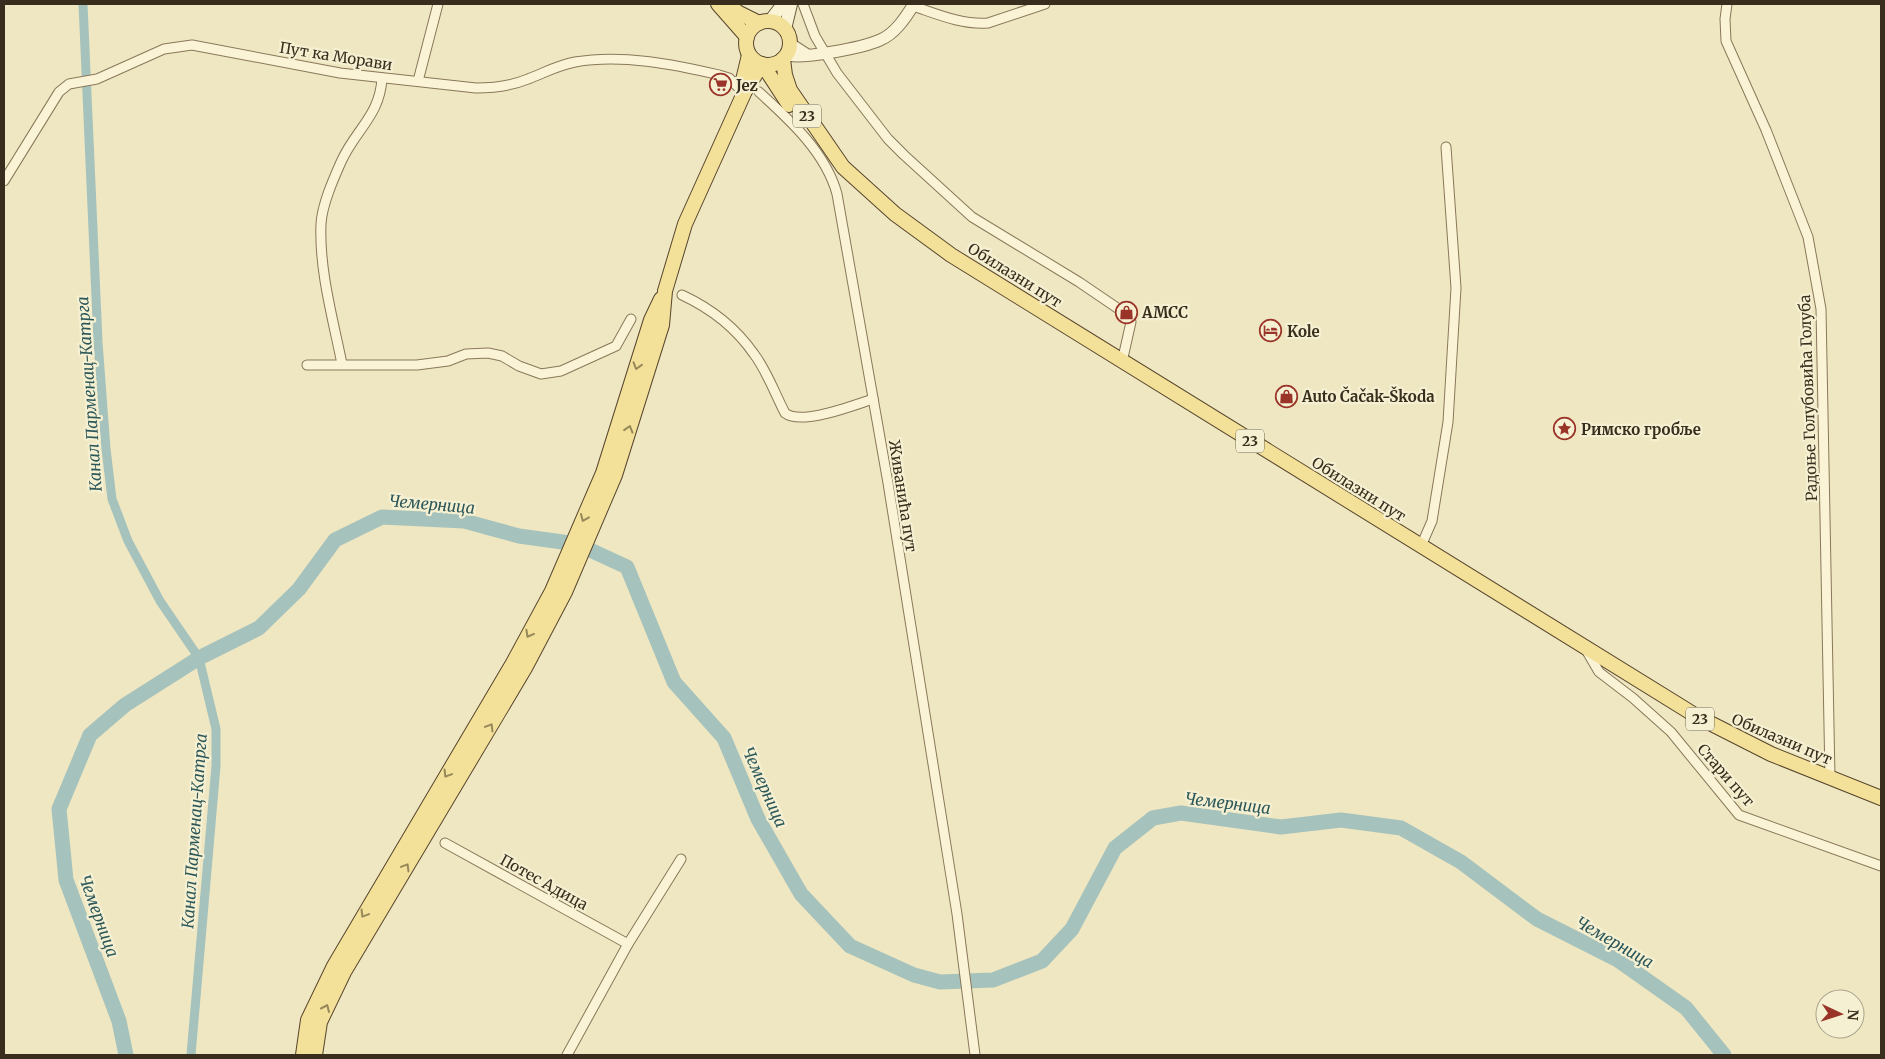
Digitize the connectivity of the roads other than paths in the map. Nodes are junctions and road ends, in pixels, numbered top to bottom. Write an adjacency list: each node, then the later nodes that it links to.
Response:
1 (438, 4): 19 (street)
2 (718, 4): 12 (main road)
3 (729, 4): 10 (main road)
4 (783, 4): 10 (main road)
5 (790, 4): 11 (main road)
6 (803, 4): 14 (street)
7 (1046, 4): 9 (street)
8 (1727, 4): 34 (street, Радоње Голубовића Голуба)
9 (914, 5): 14 (street)
10 (764, 22): 11 (main road); 12 (main road)
11 (785, 29): 13 (main road, 23)
12 (746, 37): 15 (main road)
13 (786, 52): 14 (street); 16 (main road); 23 (main road, 23)
14 (825, 53): 27 (street)
15 (749, 55): 16 (main road, 23); 20 (main road)
16 (762, 65): 20 (main road); 21 (main road, 23)
17 (718, 75): 19 (street, Пут ка Морави); 20 (street, Живанића пут)
18 (382, 78): 19 (street, Пут ка Морави); 24 (street, Пут ка Морави); 28 (street)
19 (418, 81)
20 (749, 90): 21 (main road); 23 (street, Живанића пут); 32 (main road)
21 (780, 92): 23 (main road, 23)
22 (1446, 147): 31 (street)
23 (835, 166): 27 (main road, Обилазни пут / 23); 30 (street, Живанића пут)
24 (4, 181)
25 (682, 296): 30 (street)
26 (631, 319): 28 (street)
27 (1122, 362): 31 (main road, Обилазни пут / 23)
28 (342, 364): 29 (street)
29 (307, 365)
30 (873, 399): 43 (street, Живанића пут)
31 (1420, 546): 33 (main road, Обилазни пут / 23)
32 (559, 592): 40 (main road, one-way to 40); 41 (main road, one-way to 32)
33 (1585, 648): 34 (main road, Обилазни пут / 23); 38 (street, Стари пут)
34 (1830, 778): 35 (main road, Обилазни пут / 23)
35 (1881, 798)
36 (445, 843): 39 (street, Потес Адица)
37 (681, 859): 39 (street)
38 (1881, 866)
39 (628, 944): 42 (street)
40 (303, 1055)
41 (315, 1055)
42 (567, 1055)
43 (975, 1055)

